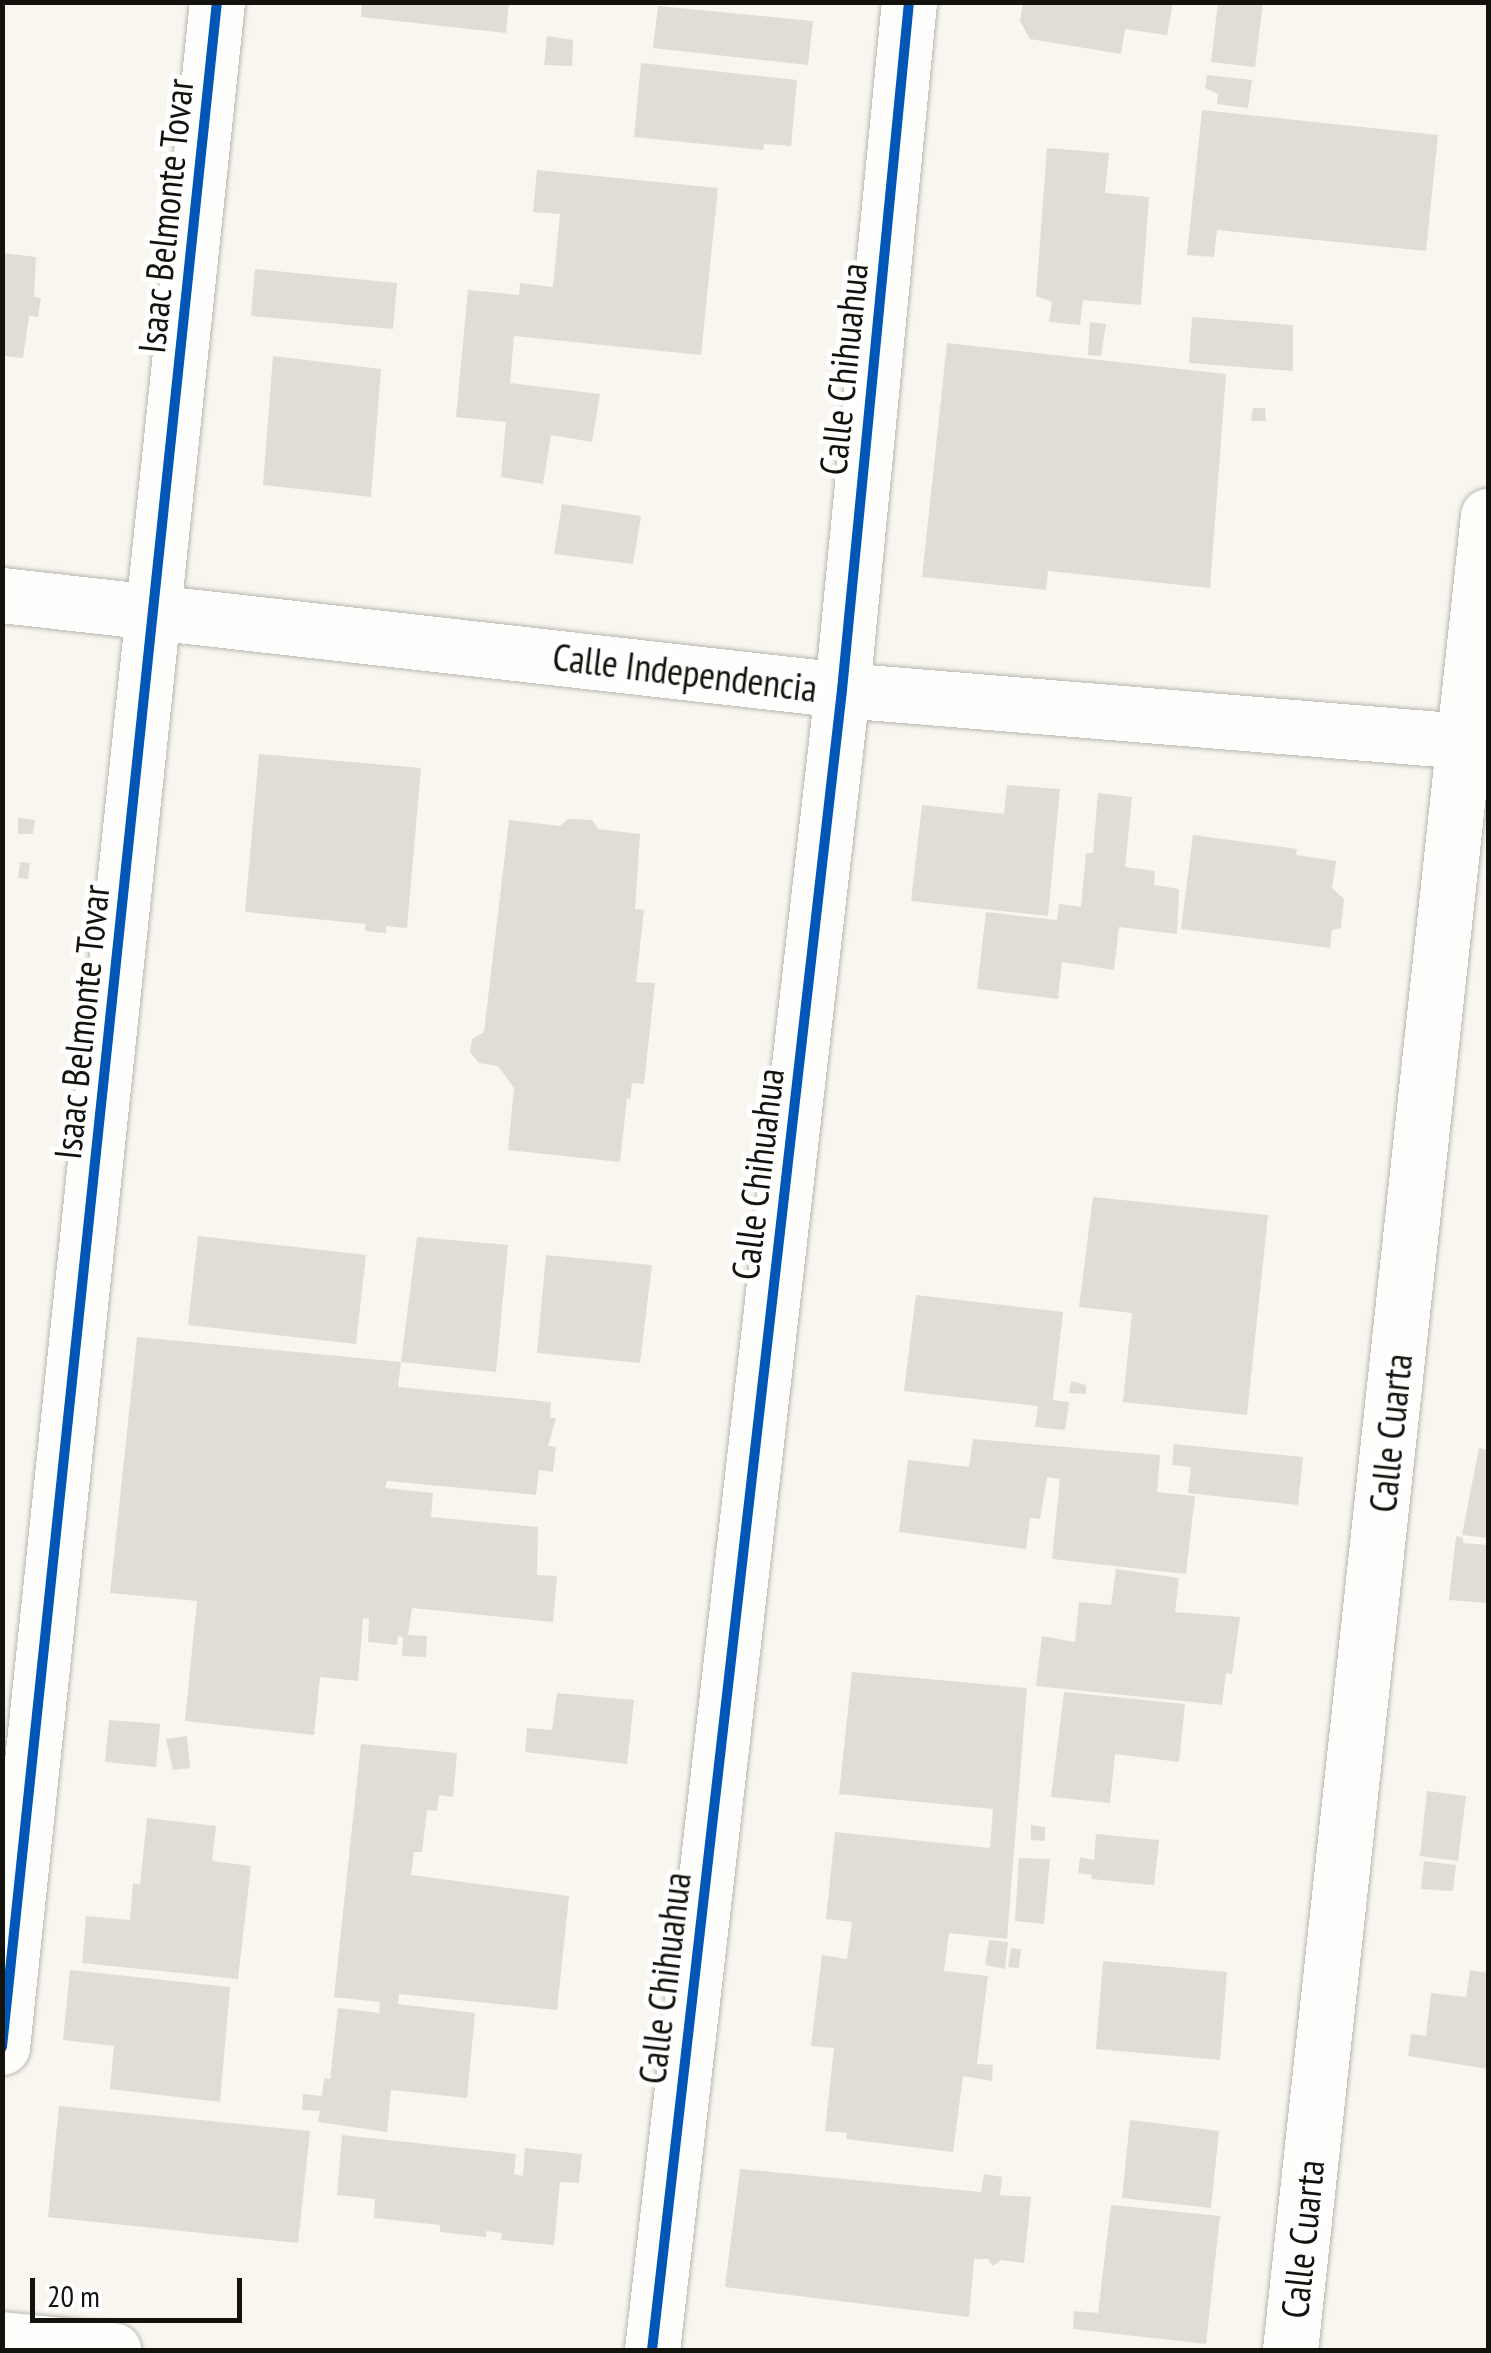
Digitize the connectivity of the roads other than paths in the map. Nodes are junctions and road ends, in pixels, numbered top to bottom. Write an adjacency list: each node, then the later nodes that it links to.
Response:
1 (216, 2): 5 (street, Isaac Belmonte Tovar)
2 (909, 2): 6 (street, Calle Chihuahua)
3 (1488, 516): 7 (street, Calle Cuarta)
4 (2, 595): 5 (street, Calle Independencia)
5 (155, 611): 6 (street, Calle Independencia); 8 (street, Isaac Belmonte Tovar)
6 (842, 690): 7 (street, Calle Independencia); 11 (street, Calle Chihuahua)
7 (1477, 742): 12 (street, Calle Cuarta)
8 (2, 2047)
9 (2, 2339): 10 (street)
10 (114, 2350)
11 (652, 2350)
12 (1290, 2350)

